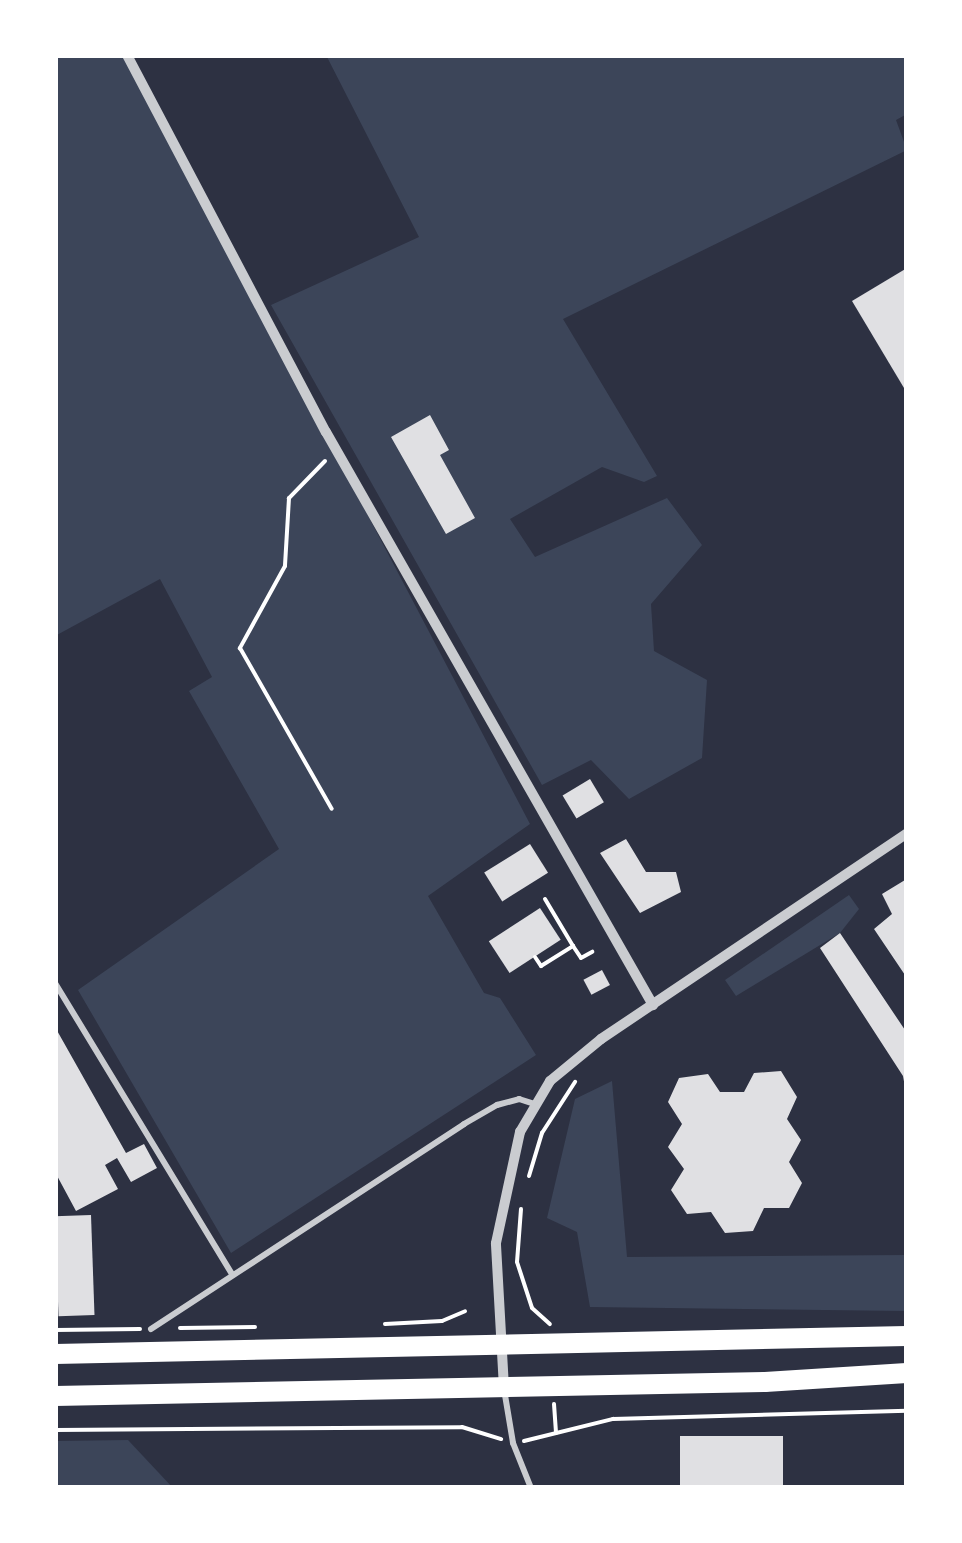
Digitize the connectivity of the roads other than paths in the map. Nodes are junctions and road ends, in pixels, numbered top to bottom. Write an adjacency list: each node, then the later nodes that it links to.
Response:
1 (127, 55): 4 (street)
2 (907, 833): 4 (street)
3 (55, 983): 6 (lane)
4 (652, 1005): 5 (street)
5 (534, 1104): 6 (lane); 9 (street)
6 (232, 1274): 7 (lane)
7 (151, 1329)
8 (907, 1336): 9 (main road)
9 (501, 1344): 10 (main road); 12 (street)
10 (55, 1354)
11 (907, 1373): 12 (main road)
12 (504, 1388): 13 (main road); 14 (lane)
13 (55, 1396)
14 (531, 1488)

